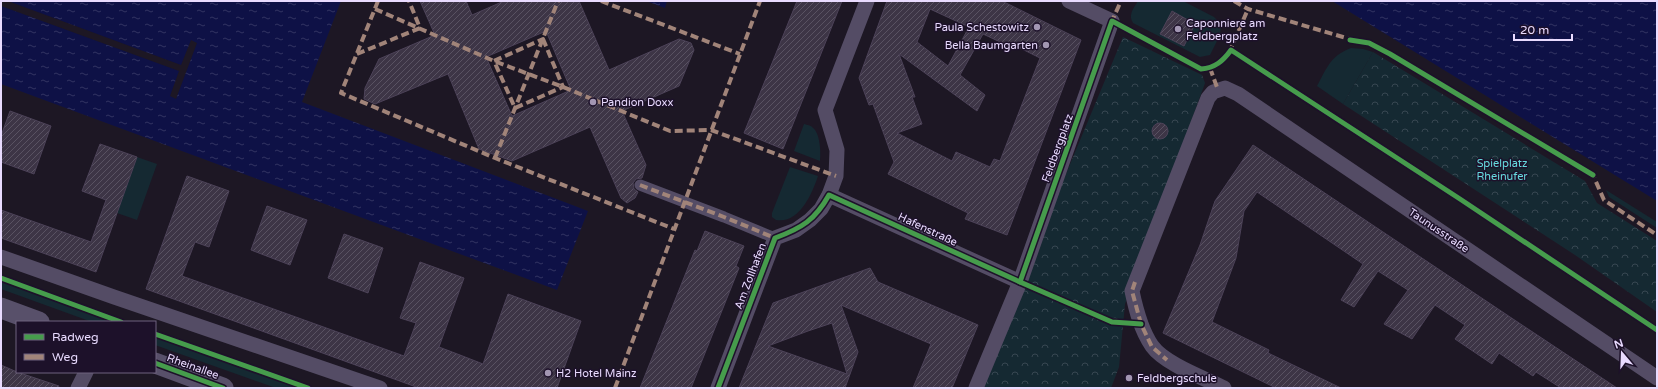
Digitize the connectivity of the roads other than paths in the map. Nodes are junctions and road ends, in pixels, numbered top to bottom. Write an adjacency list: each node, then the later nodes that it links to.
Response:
1 (867, 1): 4 (street, Am Zollhafen)
2 (1069, 1): 7 (street, Feldbergplatz)
3 (640, 185): 5 (street)
4 (829, 195): 5 (street, Am Zollhafen); 7 (street, Hafenstraße)
5 (775, 238): 16 (street, Am Zollhafen)
6 (1, 257): 15 (street)
7 (1020, 282): 17 (street, Feldbergplatz)
8 (1, 308): 9 (main road)
9 (36, 321)
10 (156, 363): 14 (main road, Rheinallee)
11 (86, 373): 13 (street)
12 (1657, 378): 18 (street, Taunusstraße)
13 (78, 388)
14 (224, 388)
15 (380, 388)
16 (718, 388)
17 (976, 388)
18 (1224, 388)

